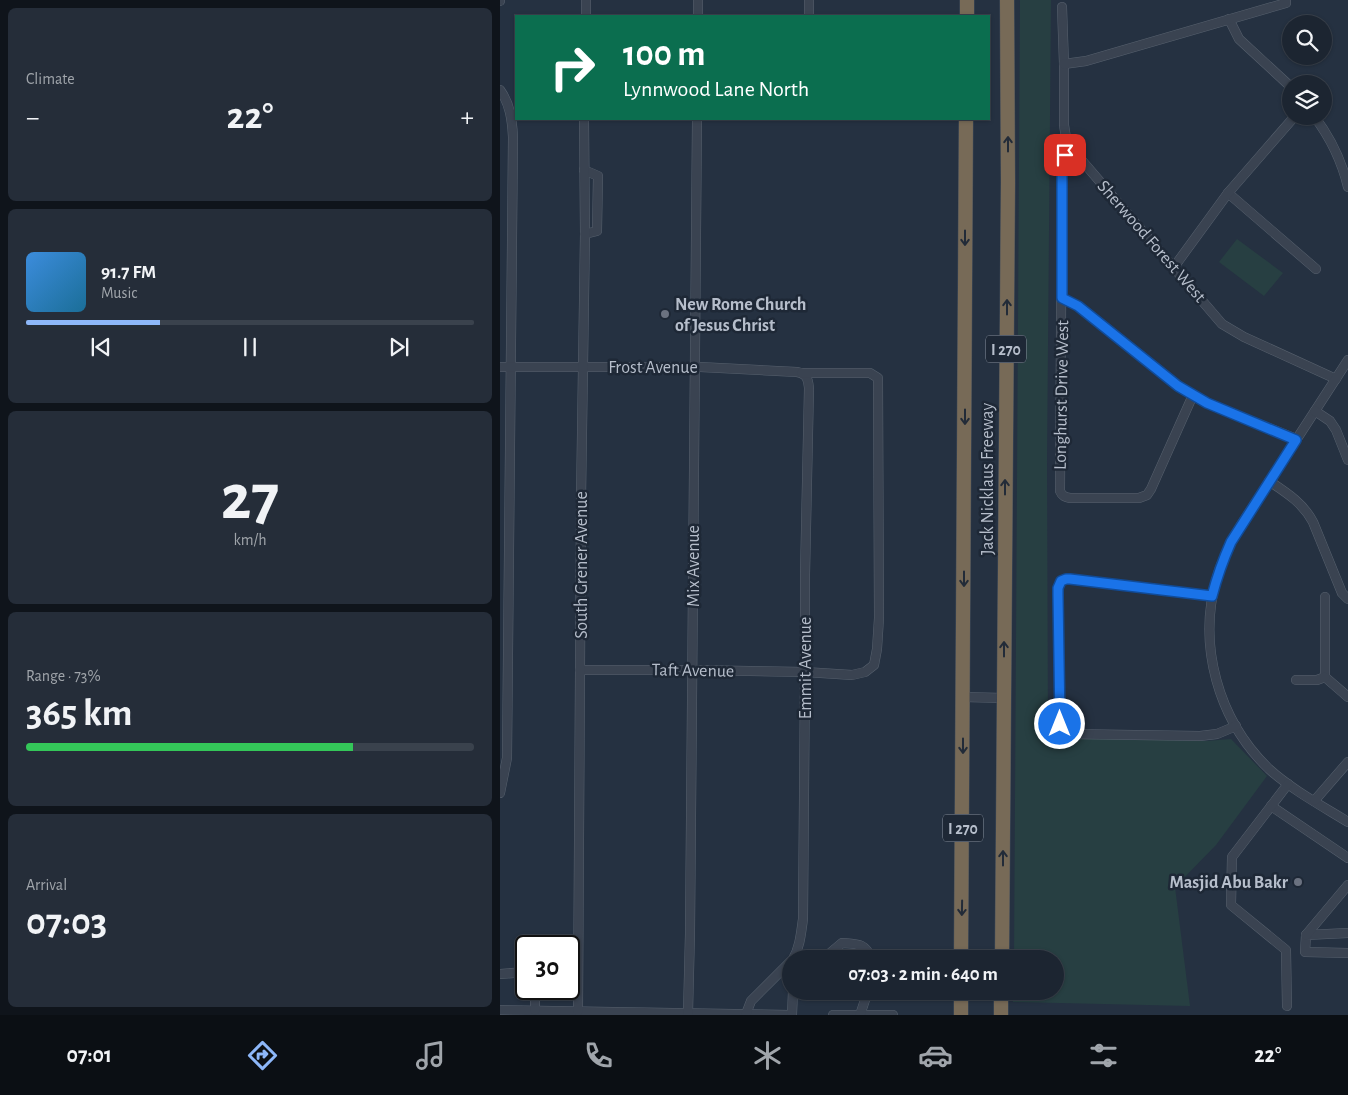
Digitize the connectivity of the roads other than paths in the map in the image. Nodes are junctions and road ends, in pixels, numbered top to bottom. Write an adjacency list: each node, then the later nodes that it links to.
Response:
1 (586, 0): 8 (street)
2 (698, 0): 9 (street)
3 (809, 0): 10 (street)
4 (967, 0): 11 (highway)
5 (1007, 0): 51 (highway, Jack Nicklaus Freeway / I 270, one-way to 5)
6 (1286, 0): 12 (street)
7 (1062, 7): 13 (street, Sherwood Forest West)
8 (586, 15)
9 (698, 15)
10 (809, 15)
11 (967, 15)
12 (1229, 19): 13 (street); 14 (street)
13 (1064, 64): 21 (street, Sherwood Forest West)
14 (1282, 79)
15 (500, 90): 31 (street)
16 (584, 120): 22 (street, South Grener Avenue)
17 (697, 120): 33 (street, Mix Avenue)
18 (966, 120): 49 (highway, Jack Nicklaus Freeway / I 270, one-way to 49)
19 (1287, 125): 24 (street)
20 (1321, 125): 23 (street)
21 (1072, 149): 26 (street, Sherwood Forest West); 28 (street, Longhurst Drive West)
22 (584, 170): 25 (street, South Grener Avenue); 25 (street)
23 (1348, 187)
24 (1228, 193): 26 (street); 27 (street)
25 (585, 234): 32 (street, South Grener Avenue)
26 (1174, 267): 35 (street, Sherwood Forest West)
27 (1316, 269)
28 (1062, 298): 36 (street); 36 (street, Longhurst Drive West)
29 (1348, 360): 35 (street)
30 (500, 367): 31 (street, Frost Avenue)
31 (510, 367): 32 (street, Frost Avenue); 55 (street)
32 (583, 367): 33 (street, Frost Avenue); 44 (street, South Grener Avenue)
33 (695, 367): 34 (street, Frost Avenue); 45 (street, Mix Avenue)
34 (804, 374): 46 (street, Emmit Avenue); 46 (street, Frost Avenue)
35 (1336, 379): 37 (street)
36 (1193, 395): 38 (street)
37 (1315, 411): 38 (street); 39 (street)
38 (1296, 440): 40 (street)
39 (1348, 460)
40 (1269, 481): 41 (street); 43 (street)
41 (1212, 596): 52 (street); 52 (street)
42 (1325, 597): 47 (street)
43 (1348, 599)
44 (580, 670): 45 (street, Taft Avenue); 62 (street, South Grener Avenue)
45 (692, 670): 46 (street, Taft Avenue); 85 (street, Mix Avenue)
46 (805, 672): 64 (street, Emmit Avenue)
47 (1325, 677): 48 (street); 50 (street)
48 (1296, 680)
49 (963, 697): 51 (street); 67 (highway, Jack Nicklaus Freeway / I 270, one-way to 67)
50 (1348, 697)
51 (1004, 698): 68 (highway, Jack Nicklaus Freeway / I 270, one-way to 51)
52 (1236, 726): 54 (street)
53 (1348, 762): 56 (street)
54 (1288, 784): 56 (street); 57 (street)
55 (500, 793)
56 (1315, 800): 58 (street)
57 (1271, 806): 59 (street); 69 (street)
58 (1348, 822)
59 (1348, 858)
60 (1348, 885): 63 (street)
61 (1348, 934): 63 (street)
62 (574, 935)
63 (1306, 935): 70 (street)
64 (797, 950)
65 (834, 950): 66 (street)
66 (867, 950)
67 (961, 950)
68 (1002, 950)
69 (1286, 950): 70 (street); 81 (street)
70 (1305, 952): 71 (street)
71 (1348, 953)
72 (782, 971): 86 (street, Emmit Avenue)
73 (515, 973): 74 (street)
74 (500, 974)
75 (580, 999): 84 (street, South Grener Avenue)
76 (535, 1000): 83 (street)
77 (792, 1000): 88 (street)
78 (865, 1000): 90 (street)
79 (961, 1000): 92 (highway)
80 (1002, 1000): 93 (highway)
81 (1287, 1006)
82 (500, 1010): 83 (street)
83 (535, 1010): 84 (street)
84 (583, 1012): 85 (street)
85 (688, 1013): 86 (street)
86 (746, 1014): 87 (street)
87 (784, 1015): 88 (street)
88 (791, 1015)
89 (833, 1015): 90 (street)
90 (860, 1015): 91 (street)
91 (893, 1015)
92 (961, 1015)
93 (1001, 1015)

